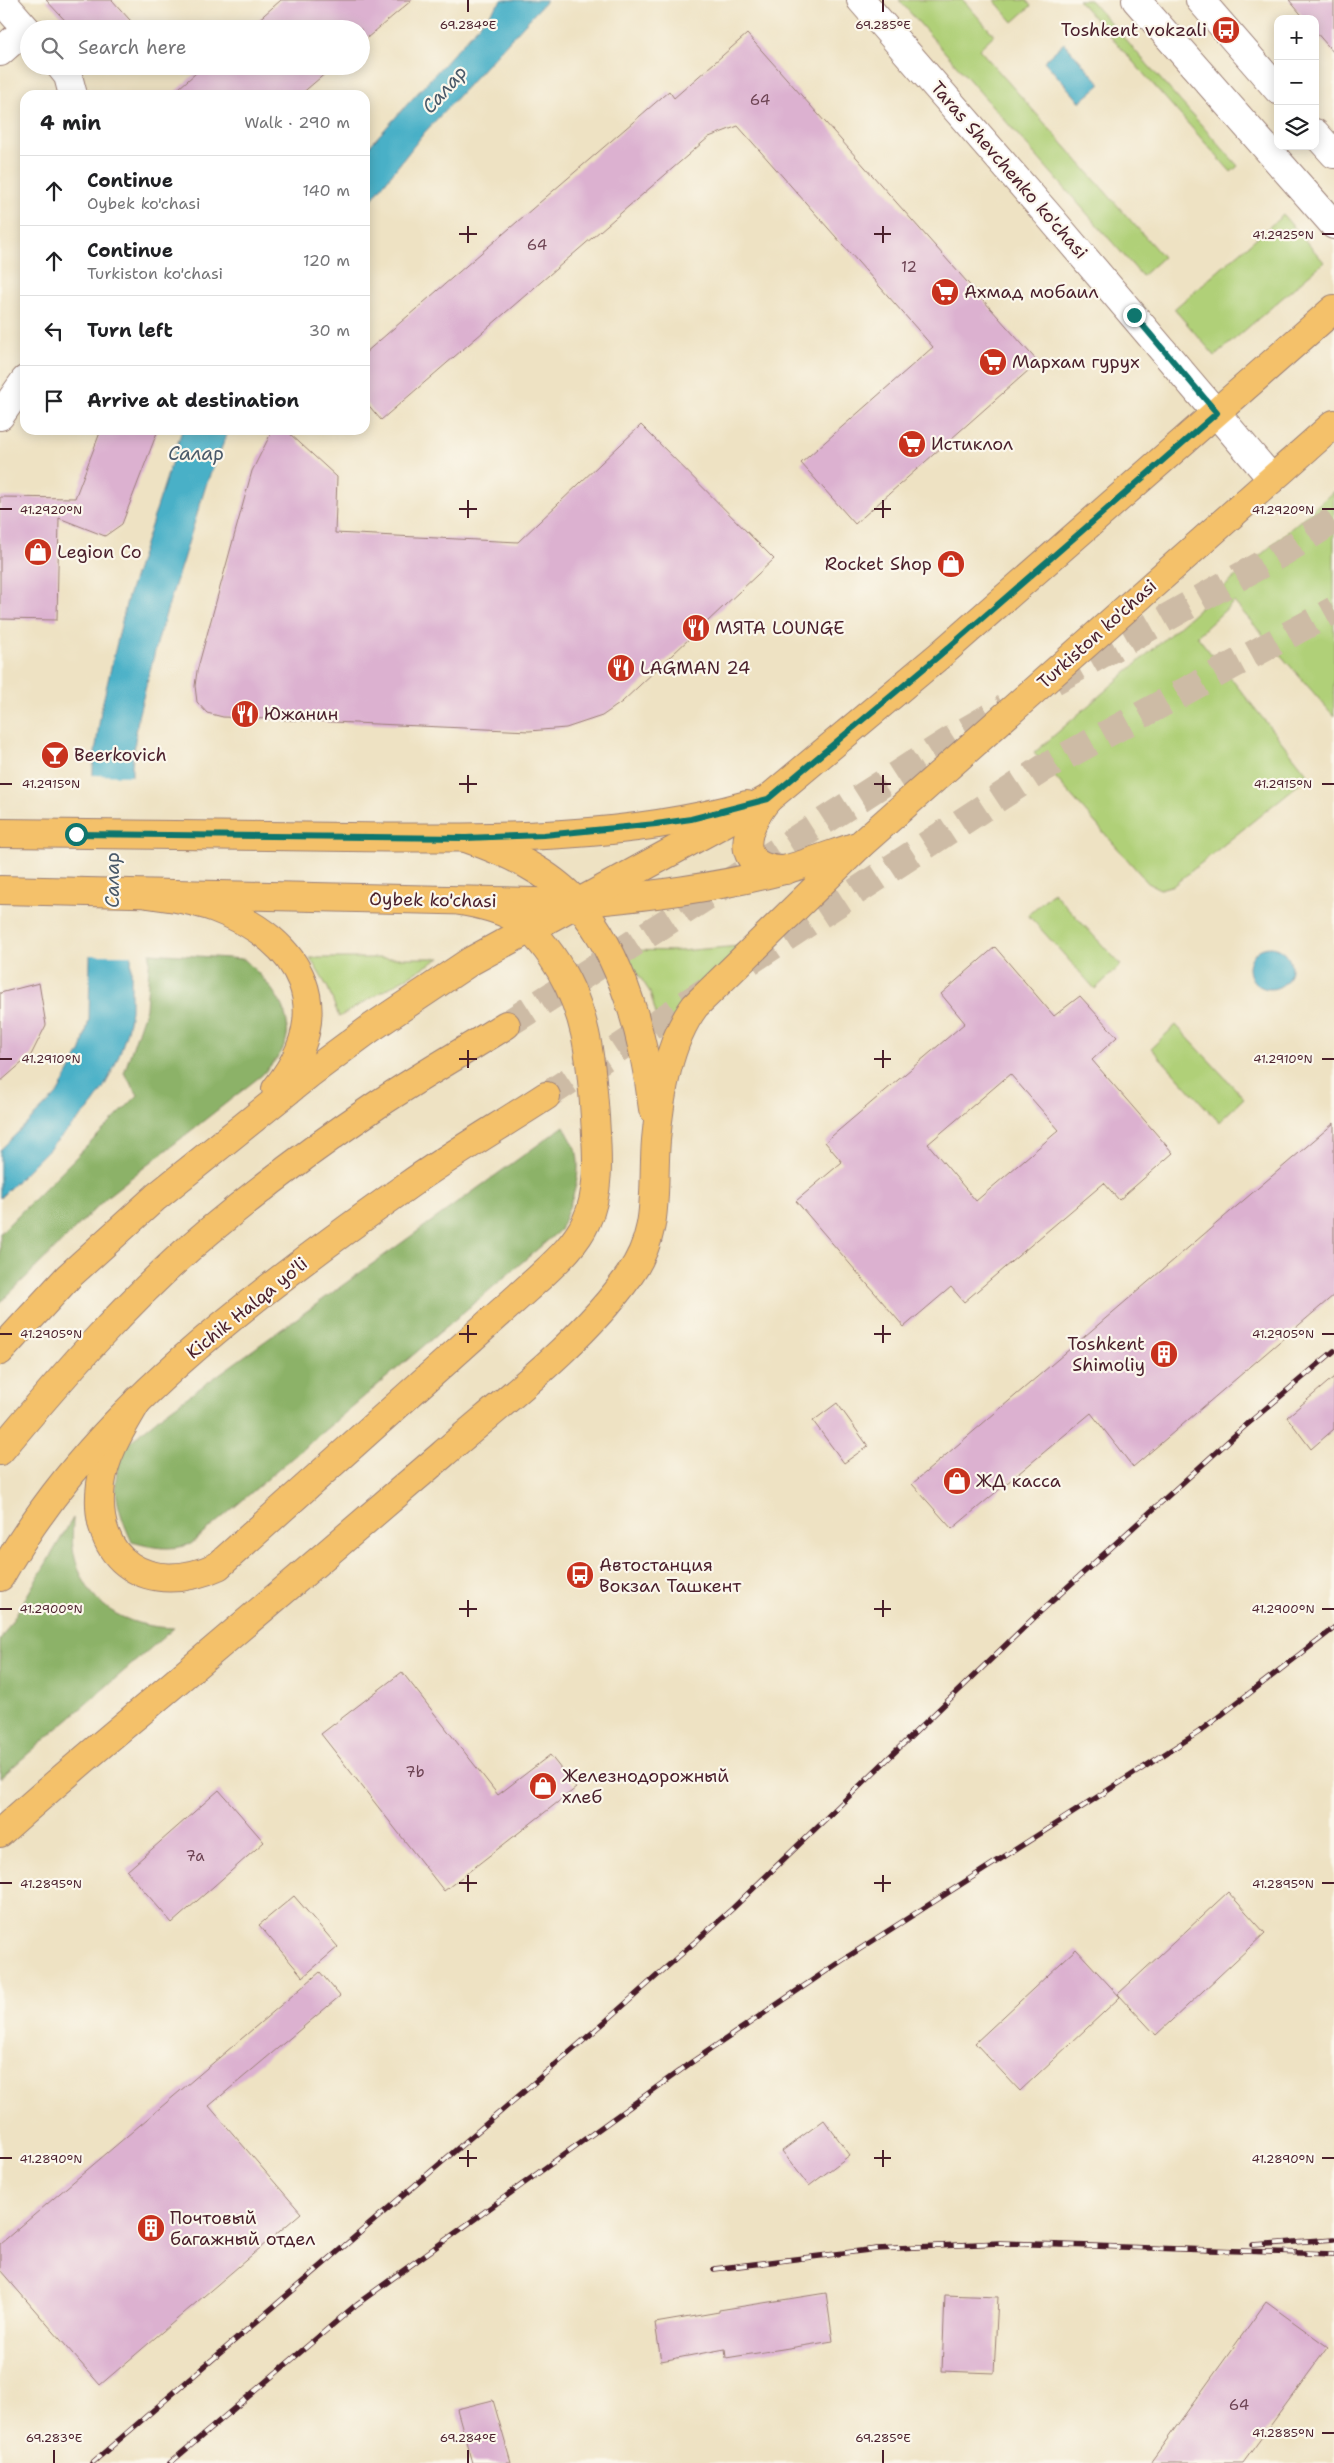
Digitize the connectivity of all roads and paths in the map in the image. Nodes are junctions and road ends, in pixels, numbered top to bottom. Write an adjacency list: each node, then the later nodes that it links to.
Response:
1 (1, 0): 5 (street)
2 (862, 0): 16 (street, Taras Shevchenko ko'chasi)
3 (1136, 0): 13 (street)
4 (1200, 0): 9 (street)
5 (20, 22)
6 (20, 37): 7 (street)
7 (0, 52)
8 (67, 75): 10 (street)
9 (1274, 85)
10 (72, 90)
11 (1319, 137): 12 (street)
12 (1334, 154)
13 (1334, 225)
14 (1334, 309): 16 (main road)
15 (20, 387): 17 (street)
16 (1217, 413): 19 (street, Taras Shevchenko ko'chasi); 20 (main road)
17 (0, 416)
18 (1334, 424): 19 (main road, Turkiston ko'chasi)
19 (1272, 479): 23 (main road, Turkiston ko'chasi)
20 (768, 799): 22 (main road); 24 (main road); 28 (main road)
21 (0, 833): 22 (main road)
22 (466, 838): 28 (main road)
23 (860, 844): 24 (main road, Oybek ko'chasi); 32 (main road, Turkiston ko'chasi)
24 (786, 870): 28 (main road, Oybek ko'chasi)
25 (0, 890): 26 (main road, Oybek ko'chasi)
26 (148, 894): 27 (main road, Oybek ko'chasi); 33 (main road)
27 (461, 901): 28 (main road, Oybek ko'chasi); 29 (main road)
28 (577, 903): 29 (main road); 32 (main road)
29 (530, 929): 33 (main road); 35 (main road)
30 (506, 1025): 36 (main road)
31 (546, 1096): 35 (main road, Kichik Halqa yo'li)
32 (656, 1140): 38 (main road)
33 (221, 1145): 34 (main road)
34 (0, 1351)
35 (138, 1400): 37 (main road, Kichik Halqa yo'li)
36 (0, 1451)
37 (0, 1577)
38 (0, 1833)

